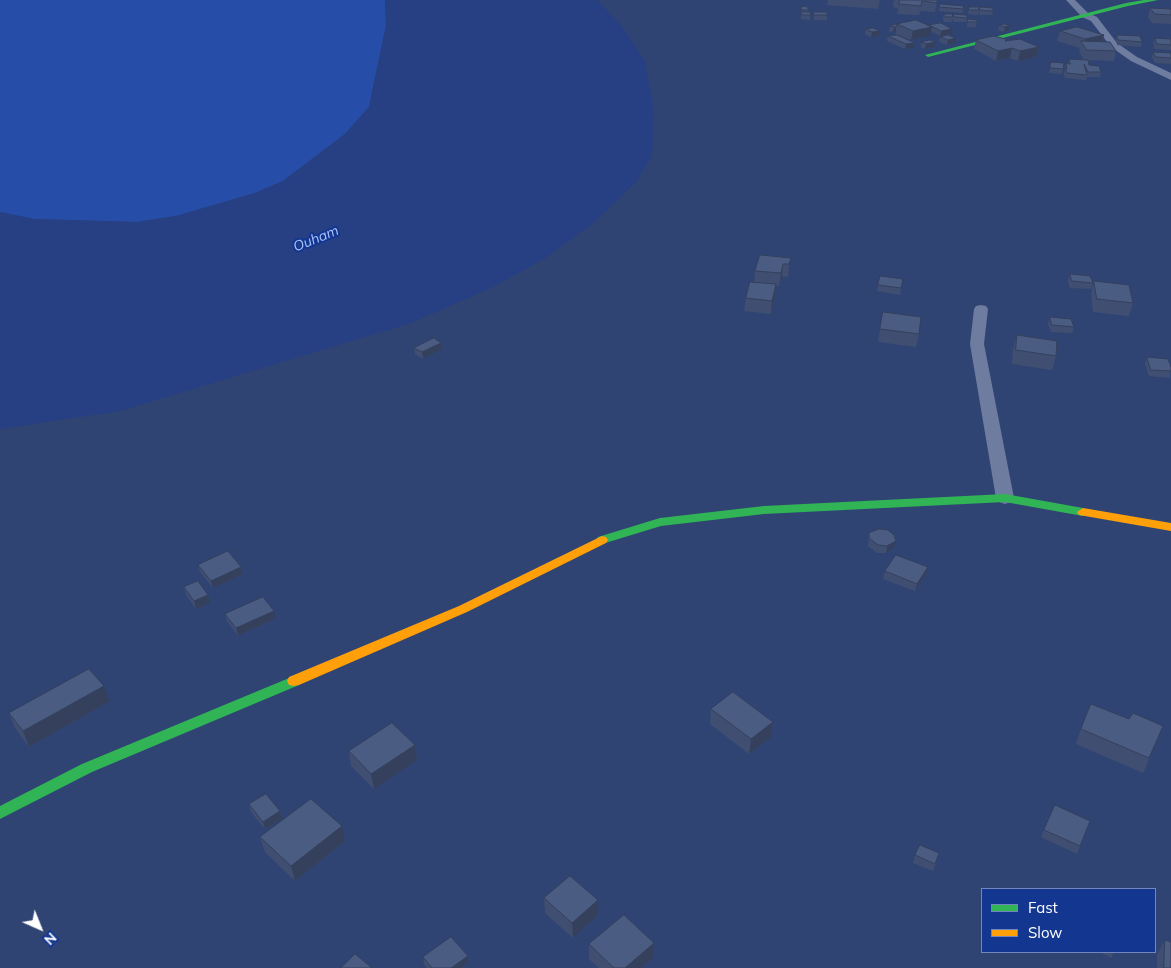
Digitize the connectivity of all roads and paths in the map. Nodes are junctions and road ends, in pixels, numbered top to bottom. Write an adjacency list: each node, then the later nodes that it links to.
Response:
1 (1070, 0): 3 (street)
2 (1155, 0): 3 (street)
3 (1085, 15): 4 (street); 5 (street)
4 (928, 55)
5 (1171, 77)
6 (981, 309): 7 (street)
7 (1005, 498): 8 (street); 9 (street)
8 (1171, 527)
9 (0, 813)

